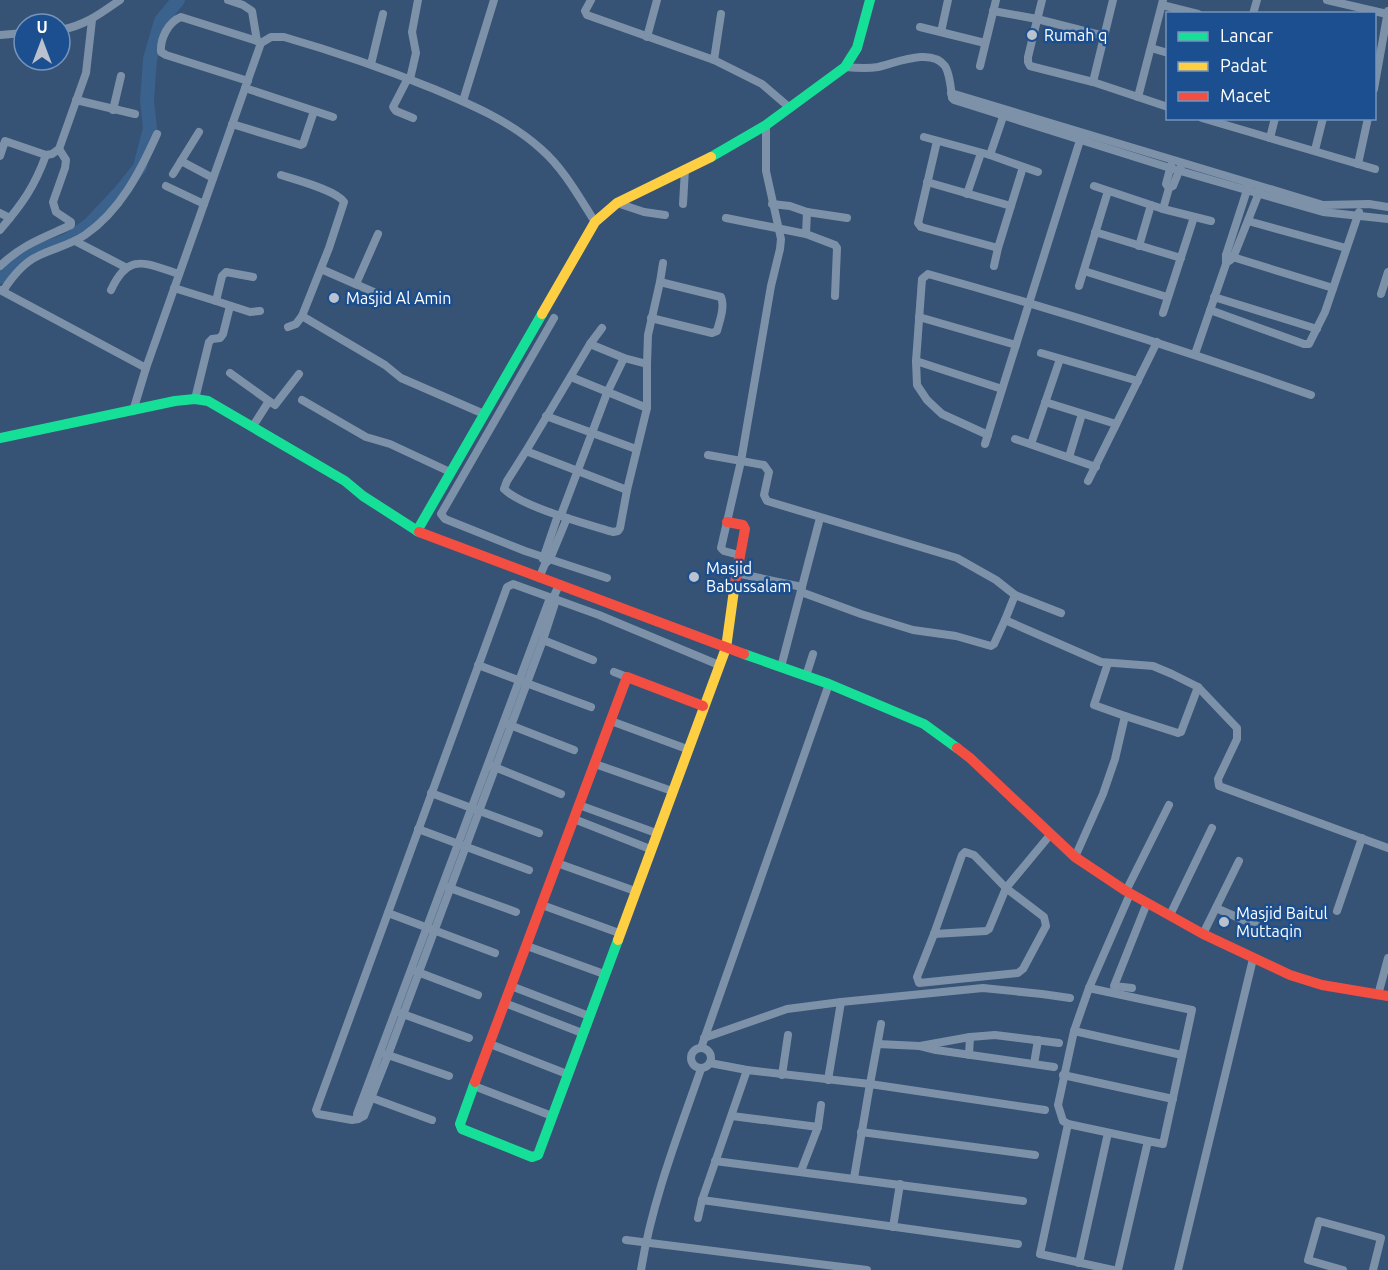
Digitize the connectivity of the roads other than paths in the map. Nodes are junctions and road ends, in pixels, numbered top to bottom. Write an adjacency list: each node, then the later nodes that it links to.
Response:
1 (120, 0): 20 (street)
2 (228, 0): 26 (street)
3 (418, 0): 36 (street)
4 (494, 0): 41 (street)
5 (591, 0): 25 (street)
6 (657, 0): 25 (street)
7 (870, 0): 34 (street)
8 (948, 0): 23 (street)
9 (996, 0): 14 (street)
10 (1042, 0): 19 (street)
11 (1113, 0): 24 (street)
12 (1327, 0): 16 (street)
13 (1162, 3): 15 (street); 28 (street)
14 (993, 11): 19 (street); 27 (street)
15 (1191, 12)
16 (1388, 13): 31 (street)
17 (383, 14): 32 (street)
18 (721, 14): 30 (street)
19 (1038, 19): 24 (street); 37 (street)
20 (92, 20): 22 (street); 40 (street)
21 (920, 27): 23 (street)
22 (72, 28)
23 (941, 32): 27 (street)
24 (1104, 36): 37 (street)
25 (647, 38): 30 (street)
26 (259, 42): 32 (street); 38 (street); 38 (street)
27 (985, 43): 33 (street)
28 (1151, 48): 29 (street); 39 (street)
29 (1166, 53)
30 (714, 60): 43 (street)
31 (1377, 60)
32 (371, 64): 36 (street)
33 (980, 66)
34 (845, 67): 43 (street); 46 (street)
35 (121, 76): 44 (street)
36 (409, 79): 41 (street); 49 (street)
37 (1093, 82): 39 (street)
38 (247, 84): 45 (street); 54 (street)
39 (1138, 97): 42 (street)
40 (76, 100): 44 (street); 62 (street)
41 (463, 101): 107 (street)
42 (1166, 107)
43 (790, 108): 55 (street)
44 (113, 110): 47 (street)
45 (314, 111): 48 (street); 54 (street)
46 (1004, 112): 58 (street); 66 (street)
47 (135, 114)
48 (333, 117)
49 (413, 118)
50 (1274, 120): 60 (street)
51 (1322, 120): 63 (street)
52 (1368, 120): 70 (street)
53 (1226, 122): 60 (street)
54 (232, 124): 78 (street)
55 (766, 125): 73 (street); 90 (street)
56 (199, 132): 68 (street)
57 (157, 134): 113 (street)
58 (1082, 135): 69 (street); 141 (street)
59 (924, 137): 61 (street)
60 (1270, 138): 63 (street)
61 (937, 141): 64 (street); 79 (street)
62 (58, 149): 65 (street); 120 (street)
63 (1315, 150): 70 (street)
64 (981, 153): 66 (street); 86 (street)
65 (46, 155): 67 (street); 101 (street)
66 (990, 155): 72 (street)
67 (0, 156)
68 (181, 161): 76 (street); 78 (street)
69 (1172, 164): 71 (street); 83 (street)
70 (1358, 164): 74 (street)
71 (1181, 166): 82 (street); 83 (street)
72 (1023, 167): 75 (street); 93 (street)
73 (686, 169): 87 (street); 89 (street)
74 (1375, 169)
75 (1038, 172)
76 (172, 174)
77 (281, 175): 123 (street)
78 (213, 178): 88 (street)
79 (927, 182): 86 (street); 115 (street)
80 (166, 186): 88 (street)
81 (1094, 186): 85 (street)
82 (1248, 186): 84 (street); 118 (street)
83 (1169, 188): 95 (street)
84 (1260, 190): 91 (street); 98 (street); 106 (street)
85 (1108, 191): 92 (street); 110 (street)
86 (967, 194): 93 (street)
87 (617, 202): 99 (street); 107 (street)
88 (204, 204): 126 (street)
89 (683, 204)
90 (772, 204): 96 (street); 108 (street)
91 (1360, 204): 94 (street); 98 (street)
92 (1152, 205): 95 (street); 114 (street)
93 (1011, 206): 115 (street)
94 (1388, 207)
95 (1164, 208): 100 (street)
96 (807, 212): 103 (street); 112 (street)
97 (0, 213): 101 (street)
98 (1358, 214): 104 (street); 116 (street)
99 (665, 215)
100 (1194, 217): 105 (street); 117 (street)
101 (10, 218): 109 (street)
102 (726, 218): 108 (street)
103 (847, 218)
104 (1388, 219)
105 (1211, 221)
106 (1248, 221): 116 (street); 118 (street)
107 (595, 222): 176 (street)
108 (778, 228): 112 (street); 191 (street)
109 (0, 230)
110 (1095, 232): 114 (street); 124 (street)
111 (378, 234): 129 (street)
112 (806, 234): 136 (street)
113 (75, 241): 122 (street); 134 (street)
114 (1139, 246): 117 (street)
115 (998, 248): 121 (street)
116 (1346, 248): 132 (street)
117 (1181, 258): 138 (street)
118 (1228, 259): 132 (street); 139 (street)
119 (663, 263): 128 (street)
120 (0, 266)
121 (994, 266)
122 (125, 267): 126 (street); 133 (street)
123 (321, 269): 129 (street); 146 (street)
124 (1084, 271): 130 (street); 138 (street)
125 (1388, 272): 135 (street)
126 (179, 274): 131 (street)
127 (253, 277): 140 (street)
128 (660, 282): 149 (street); 149 (street)
129 (356, 284): 137 (street)
130 (1079, 286)
131 (174, 288): 140 (street); 162 (street)
132 (1333, 288): 152 (street)
133 (111, 290)
134 (1, 291): 162 (street)
135 (1381, 294)
136 (835, 296)
137 (385, 297)
138 (1167, 297): 145 (street)
139 (1214, 297): 143 (street); 152 (street)
140 (216, 301): 142 (street)
141 (1030, 302): 147 (street); 153 (street); 155 (street)
142 (230, 306): 144 (street); 170 (street)
143 (1210, 310): 152 (street); 157 (street)
144 (260, 311)
145 (1163, 313)
146 (302, 316): 150 (street); 176 (street)
147 (919, 317): 155 (street); 160 (street)
148 (554, 318): 202 (street)
149 (651, 318): 161 (street)
150 (288, 327)
151 (602, 328): 154 (street)
152 (1317, 329)
153 (1157, 342): 157 (street); 166 (street)
154 (590, 344): 158 (street); 165 (street)
155 (1016, 345): 167 (street)
156 (1041, 353): 159 (street)
157 (1195, 354): 169 (street)
158 (624, 358): 161 (street); 168 (street)
159 (1060, 359): 166 (street); 173 (street)
160 (916, 361): 167 (street); 182 (street)
161 (647, 364): 174 (street)
162 (146, 368): 175 (street)
163 (230, 373): 172 (street)
164 (299, 374): 172 (street)
165 (571, 377): 168 (street); 178 (street)
166 (1138, 381): 179 (street)
167 (1002, 389): 182 (street)
168 (608, 393): 174 (street); 181 (street)
169 (1311, 395)
170 (195, 399): 175 (street); 180 (street)
171 (302, 400): 194 (street)
172 (269, 401): 180 (street)
173 (1045, 402): 177 (street); 186 (street)
174 (647, 408): 187 (street)
175 (133, 411): 183 (street)
176 (484, 414): 194 (street)
177 (1082, 414): 179 (street); 190 (street)
178 (546, 416): 181 (street); 188 (street)
179 (1116, 424): 192 (street)
180 (253, 426): 200 (street)
181 (592, 432): 187 (street); 193 (street)
182 (988, 435): 185 (street)
183 (0, 438)
184 (1015, 439): 186 (street)
185 (985, 444)
186 (1031, 444): 190 (street)
187 (636, 449): 196 (street)
188 (526, 451): 193 (street); 197 (street)
189 (708, 455): 191 (street)
190 (1069, 457): 192 (street)
191 (741, 461): 198 (street); 199 (street)
192 (1096, 467): 195 (street)
193 (577, 471): 196 (street); 197 (street)
194 (450, 472): 200 (street)
195 (1088, 482)
196 (627, 490): 197 (street)
197 (562, 516): 202 (street)
198 (820, 518): 205 (street); 207 (street)
199 (727, 522): 201 (street); 201 (street)
200 (419, 526): 202 (street)
201 (739, 555): 203 (street)
202 (543, 566): 204 (street); 206 (street)
203 (735, 573): 205 (street); 213 (street)
204 (607, 578)
205 (802, 589): 210 (street); 218 (street)
206 (555, 594): 208 (street); 212 (street); 217 (street); 222 (street)
207 (1015, 595): 209 (street); 210 (street)
208 (601, 608): 211 (street); 211 (street)
209 (1061, 613)
210 (1005, 621): 216 (street)
211 (647, 626): 213 (street); 213 (street)
212 (543, 640): 215 (street); 222 (street)
213 (724, 650): 218 (street); 225 (street)
214 (813, 654): 220 (street)
215 (593, 660)
216 (1108, 663): 224 (street); 227 (street)
217 (478, 665): 222 (street); 235 (street)
218 (781, 667): 220 (street)
219 (615, 672): 221 (street)
220 (807, 672): 223 (street)
221 (627, 677): 225 (street); 228 (street)
222 (523, 682): 226 (street); 229 (street)
223 (829, 684): 245 (street); 292 (street)
224 (1197, 689): 227 (street); 246 (street)
225 (704, 706): 230 (street)
226 (591, 707)
227 (1125, 716): 250 (street)
228 (610, 721): 230 (street); 232 (street)
229 (507, 724): 231 (street); 233 (street)
230 (687, 749): 234 (street)
231 (574, 750)
232 (595, 764): 234 (street); 237 (street)
233 (492, 766): 236 (street); 239 (street)
234 (672, 791): 244 (street)
235 (431, 793): 239 (street); 242 (street)
236 (561, 794)
237 (579, 805): 240 (street); 244 (street)
238 (1169, 805): 257 (street)
239 (475, 808): 243 (street); 247 (street)
240 (574, 819): 249 (street); 252 (street)
241 (1212, 828): 264 (street)
242 (418, 829): 247 (street); 263 (street)
243 (538, 833)
244 (656, 833): 249 (street)
245 (1047, 839): 250 (street); 255 (street)
246 (1361, 840): 248 (street); 261 (street)
247 (461, 845): 253 (street); 254 (street)
248 (1388, 848)
249 (650, 849): 256 (street)
250 (1075, 857): 257 (street)
251 (1239, 861): 260 (street)
252 (557, 863): 256 (street); 259 (street)
253 (529, 870)
254 (446, 887): 262 (street); 265 (street)
255 (1006, 888): 268 (street); 268 (street); 268 (street)
256 (635, 891): 267 (street)
257 (1128, 892): 258 (street); 277 (street)
258 (1147, 903): 264 (street); 278 (street)
259 (542, 905): 267 (street); 270 (street)
260 (1216, 908): 266 (street); 269 (street)
261 (1337, 911)
262 (516, 912)
263 (388, 913): 265 (street); 320 (street)
264 (1170, 915): 269 (street)
265 (431, 929): 271 (street); 274 (street)
266 (1270, 932)
267 (619, 933): 275 (street)
268 (934, 934)
269 (1203, 934): 273 (street)
270 (527, 946): 275 (street); 276 (street)
271 (495, 953)
272 (1388, 958): 280 (street)
273 (1254, 959): 280 (street); 345 (street)
274 (414, 971): 279 (street); 284 (street)
275 (604, 975): 285 (street)
276 (511, 986): 283 (street); 285 (street)
277 (1089, 988): 287 (street); 301 (street)
278 (1132, 988)
279 (478, 995)
280 (1383, 996)
281 (1070, 999): 282 (street)
282 (841, 1002): 292 (street); 311 (street)
283 (505, 1003): 288 (street); 295 (street)
284 (399, 1013): 291 (street); 299 (street)
285 (589, 1016): 288 (street)
286 (881, 1024): 296 (street)
287 (1074, 1031): 301 (street); 309 (street)
288 (582, 1033): 307 (street)
289 (788, 1035): 308 (street)
290 (970, 1037): 293 (street); 297 (street); 300 (street)
291 (469, 1038)
292 (704, 1038): 298 (street)
293 (1038, 1040): 294 (street); 303 (street)
294 (1059, 1043)
295 (490, 1044): 307 (street); 313 (street)
296 (878, 1044): 297 (street); 312 (street)
297 (920, 1046): 300 (street)
298 (701, 1048): 302 (street); 305 (street)
299 (384, 1053): 310 (street); 314 (street); 320 (street)
300 (969, 1055): 303 (street)
301 (1182, 1055): 315 (street)
302 (710, 1064): 305 (street); 306 (street)
303 (1034, 1064): 304 (street)
304 (1054, 1067)
305 (701, 1069): 337 (street)
306 (747, 1070): 308 (street); 319 (street)
307 (567, 1074): 318 (street)
308 (782, 1075): 311 (street)
309 (1063, 1075): 315 (street); 322 (street)
310 (449, 1076)
311 (828, 1080): 312 (street)
312 (870, 1084): 317 (street); 324 (street)
313 (474, 1086): 318 (street); 318 (street)
314 (372, 1098): 320 (street); 321 (street)
315 (1173, 1099): 326 (street)
316 (821, 1105): 323 (street)
317 (1045, 1110)
318 (552, 1116)
319 (732, 1116): 323 (street); 328 (street)
320 (358, 1119)
321 (432, 1120)
322 (1068, 1124): 325 (street); 339 (street)
323 (818, 1127): 329 (street)
324 (861, 1132): 327 (street); 330 (street)
325 (1108, 1132): 326 (street); 339 (street)
326 (1148, 1141): 344 (street)
327 (1035, 1155)
328 (715, 1161): 329 (street); 332 (street)
329 (801, 1171): 330 (street)
330 (854, 1179): 331 (street)
331 (900, 1184): 333 (street); 335 (street)
332 (702, 1200): 334 (street); 335 (street)
333 (1023, 1201)
334 (698, 1218)
335 (893, 1227): 338 (street)
336 (626, 1240): 337 (street)
337 (645, 1241): 340 (street); 341 (street)
338 (1018, 1244)
339 (1078, 1263): 343 (street)
340 (833, 1268): 342 (street)
341 (641, 1270)
342 (867, 1270)
343 (1113, 1270)
344 (1118, 1270)
345 (1178, 1270)
346 (1343, 1270): 347 (street)
347 (1373, 1270)

